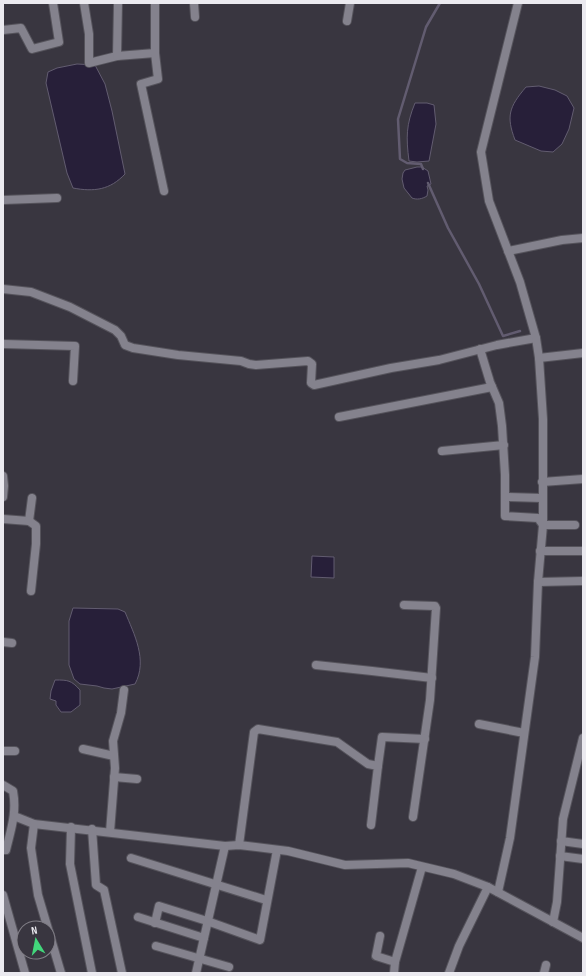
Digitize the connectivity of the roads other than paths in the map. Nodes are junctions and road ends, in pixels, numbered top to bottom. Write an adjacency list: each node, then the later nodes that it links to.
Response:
1 (53, 3): 10 (street)
2 (84, 3): 12 (street)
3 (118, 3): 12 (street)
4 (156, 3): 11 (street)
5 (194, 3): 8 (street)
6 (350, 3): 9 (street)
7 (518, 3): 17 (street)
8 (195, 17)
9 (347, 21)
10 (3, 30)
11 (155, 52): 12 (street); 13 (street)
12 (117, 56)
13 (164, 191)
14 (57, 198): 15 (street)
15 (3, 200)
16 (583, 238): 17 (street)
17 (508, 251): 19 (street)
18 (3, 289): 21 (street)
19 (536, 338): 21 (street); 23 (street)
20 (3, 344): 24 (street)
21 (480, 349): 25 (street)
22 (583, 353): 23 (street)
23 (539, 358): 31 (street)
24 (74, 381)
25 (492, 387): 26 (street); 27 (street)
26 (339, 417)
27 (504, 445): 28 (street); 33 (street)
28 (442, 451)
29 (3, 476): 32 (street)
30 (583, 478): 31 (street)
31 (542, 482): 35 (street)
32 (3, 497)
33 (505, 497): 35 (street); 38 (street)
34 (32, 498): 37 (street)
35 (542, 498): 38 (street)
36 (3, 519): 37 (street)
37 (29, 521): 44 (street)
38 (542, 525): 39 (street); 40 (street)
39 (575, 525)
40 (540, 551): 41 (street); 42 (street)
41 (583, 551)
42 (538, 582): 43 (street); 52 (street)
43 (583, 582)
44 (31, 591)
45 (404, 605): 49 (street)
46 (3, 642): 47 (street)
47 (12, 643)
48 (316, 665): 49 (street)
49 (432, 678): 54 (street)
50 (124, 690): 58 (street)
51 (479, 724): 52 (street)
52 (524, 733): 83 (street)
53 (583, 738): 59 (street)
54 (425, 739): 60 (street); 65 (street)
55 (83, 749): 58 (street)
56 (3, 751): 57 (street)
57 (15, 751)
58 (114, 756): 61 (street)
59 (581, 759): 71 (street)
60 (378, 766): 67 (street); 73 (street)
61 (114, 777): 62 (street); 70 (street)
62 (137, 780)
63 (3, 784): 64 (street)
64 (14, 816): 66 (street); 75 (street)
65 (413, 817)
66 (34, 824): 68 (street); 98 (street)
67 (370, 825)
68 (71, 827): 69 (street); 99 (street)
69 (92, 829): 70 (street); 100 (street)
70 (110, 832): 74 (street)
71 (561, 841): 72 (street); 77 (street)
72 (583, 844)
73 (239, 845): 74 (street); 76 (street)
74 (224, 846): 81 (street)
75 (3, 850)
76 (277, 850): 80 (street); 85 (street)
77 (560, 856): 79 (street); 88 (street)
78 (131, 858): 81 (street)
79 (583, 859)
80 (422, 867): 82 (street); 95 (street)
81 (216, 884): 85 (street); 87 (street)
82 (488, 887): 83 (street); 103 (street)
83 (498, 892): 88 (street)
84 (3, 895): 97 (street)
85 (266, 900): 87 (street)
86 (138, 917): 89 (street)
87 (207, 920): 89 (street); 91 (street)
88 (553, 922): 92 (street)
89 (155, 923): 91 (street)
90 (380, 936): 95 (street)
91 (204, 938): 94 (street)
92 (583, 938)
93 (156, 946): 94 (street)
94 (199, 958): 96 (street); 101 (street)
95 (395, 962): 102 (street)
96 (229, 967)
97 (25, 973)
98 (61, 973)
99 (92, 973)
100 (122, 973)
101 (196, 973)
102 (394, 973)
103 (449, 973)

